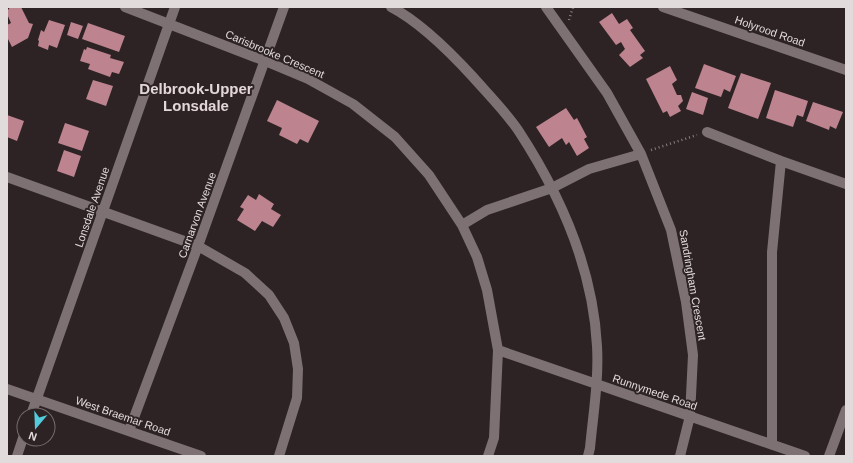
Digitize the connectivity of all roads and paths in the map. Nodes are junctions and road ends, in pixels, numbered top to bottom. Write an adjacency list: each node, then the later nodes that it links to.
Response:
1 (125, 7): 7 (street, Carisbrooke Crescent)
2 (175, 7): 7 (street, Lonsdale Avenue)
3 (284, 7): 8 (street, Carnarvon Avenue)
4 (391, 7): 15 (street)
5 (546, 7): 11 (street, Sandringham Crescent)
6 (663, 7): 9 (street, Holyrood Road)
7 (169, 24): 8 (street, Carisbrooke Crescent); 16 (street, Lonsdale Avenue)
8 (265, 61): 17 (street, Carisbrooke Crescent); 18 (street, Carnarvon Avenue)
9 (846, 70)
10 (707, 132): 11 (path); 12 (street)
11 (641, 154): 15 (street); 25 (street, Sandringham Crescent)
12 (782, 161): 14 (street); 27 (street)
13 (7, 177): 16 (street)
14 (846, 184)
15 (552, 188): 17 (street); 20 (street)
16 (103, 211): 18 (street); 22 (street, Lonsdale Avenue)
17 (462, 225): 19 (street, Carisbrooke Crescent)
18 (198, 246): 26 (street, Carnarvon Avenue); 29 (street)
19 (498, 350): 20 (street, Runnymede Road); 30 (street, Carisbrooke Crescent)
20 (596, 384): 25 (street, Runnymede Road); 31 (street)
21 (7, 389): 22 (street, West Braemar Road)
22 (37, 399): 23 (street, Lonsdale Avenue); 26 (street, West Braemar Road)
23 (34, 407)
24 (846, 410): 34 (street)
25 (690, 416): 27 (street, Runnymede Road); 32 (street, Sandringham Crescent)
26 (129, 431): 28 (street, West Braemar Road)
27 (772, 445): 33 (street, Runnymede Road)
28 (201, 456)
29 (279, 456)
30 (488, 456)
31 (588, 456)
32 (680, 456)
33 (805, 456)
34 (829, 456)

